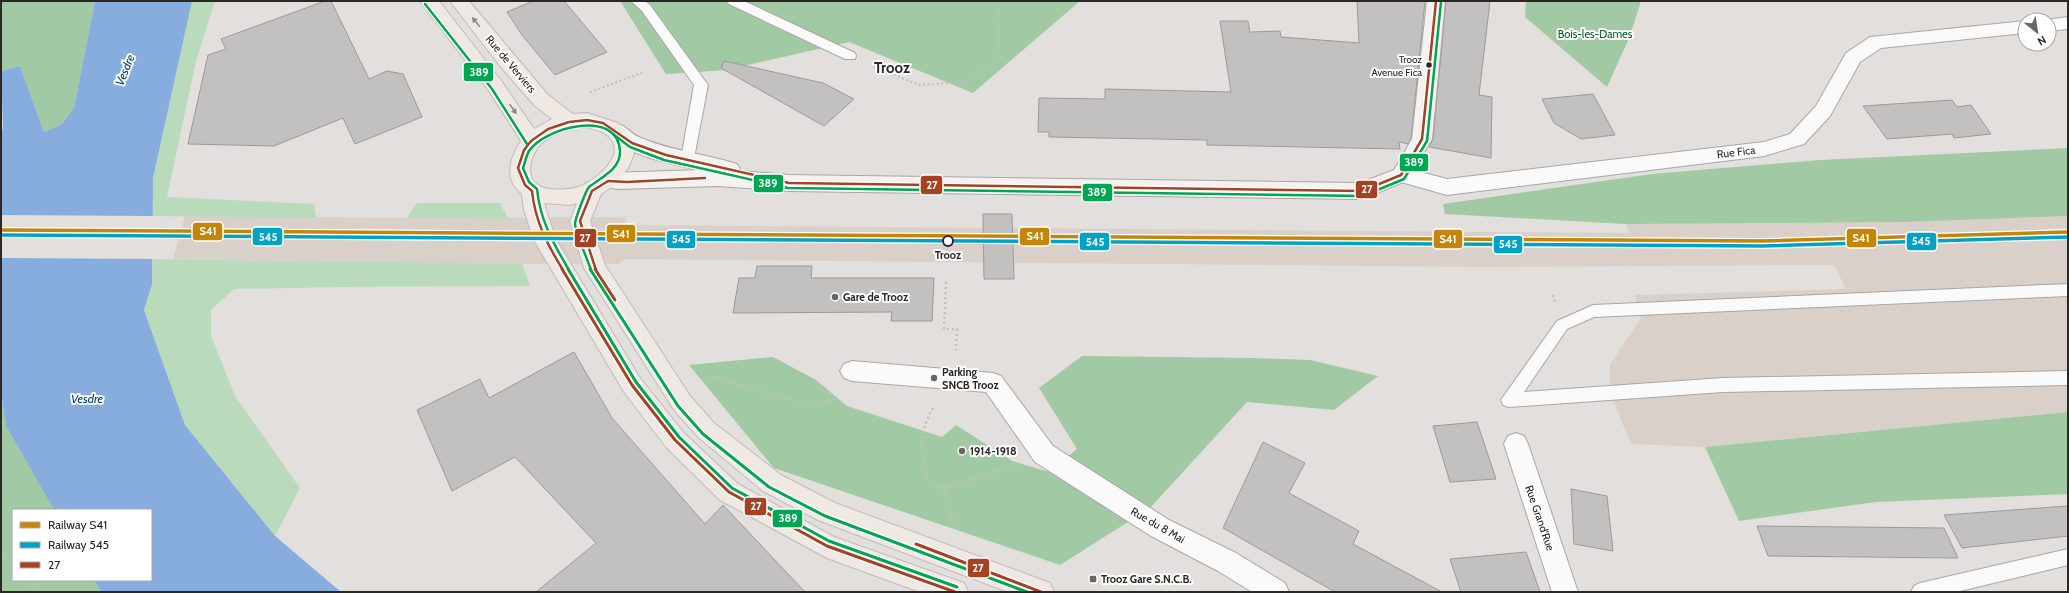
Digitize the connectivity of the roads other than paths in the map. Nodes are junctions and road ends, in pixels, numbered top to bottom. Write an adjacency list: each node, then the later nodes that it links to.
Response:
1 (429, 1): 12 (main road, one-way to 12)
2 (459, 1): 10 (main road, Rue de Verviers, one-way to 2)
3 (637, 1): 13 (lane)
4 (733, 1): 9 (lane)
5 (1436, 1): 14 (street)
6 (2068, 23): 7 (street)
7 (2057, 24)
8 (2017, 28): 14 (street, Rue Fica)
9 (850, 56)
10 (569, 122): 11 (main road); 12 (main road)
11 (616, 130): 13 (street); 16 (main road)
12 (531, 141): 17 (main road)
13 (688, 159): 15 (street)
14 (1401, 175): 15 (street)
15 (789, 183): 16 (street)
16 (600, 186): 17 (main road); 24 (main road)
17 (532, 191): 23 (main road)
18 (2068, 290): 20 (lane)
19 (852, 371): 25 (street, Rue du 8 Mai)
20 (2068, 378)
21 (1516, 444): 26 (street, Rue Grand'Rue)
22 (2068, 558): 27 (lane)
23 (955, 592)
24 (1041, 592)
25 (1276, 592)
26 (1565, 592)
27 (1920, 592)

